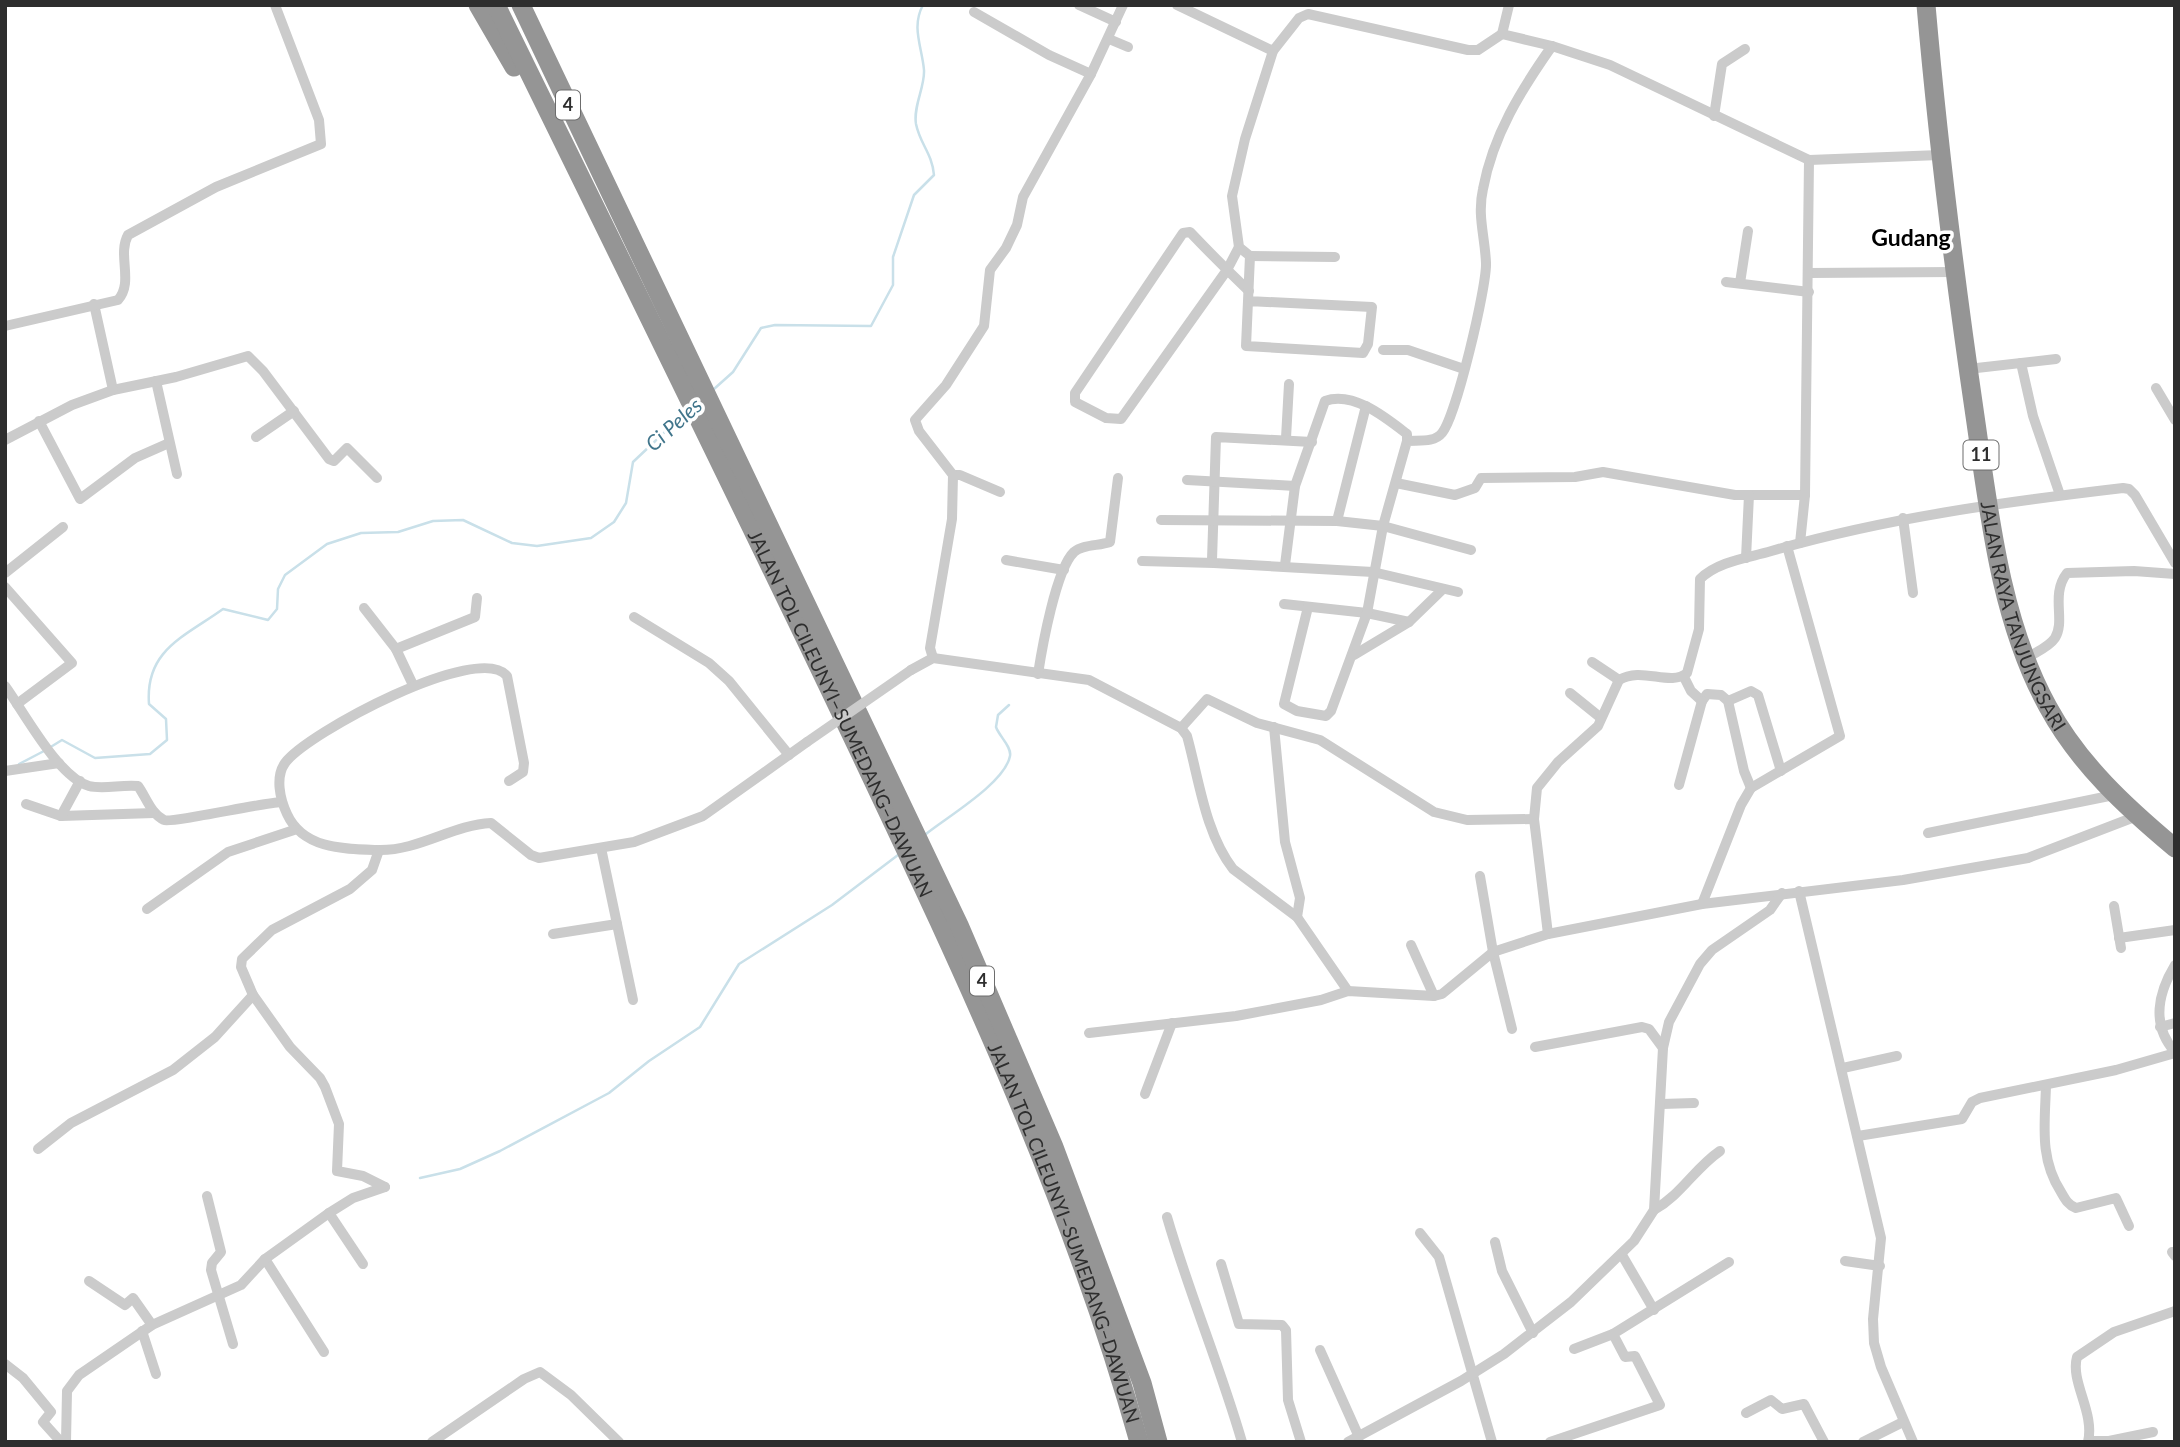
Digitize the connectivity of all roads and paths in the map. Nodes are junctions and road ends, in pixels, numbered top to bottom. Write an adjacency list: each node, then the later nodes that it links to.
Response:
1 (275, 5): 34 (street)
2 (478, 5): 20 (highway)
3 (496, 5): 20 (highway, JALAN TOL CILEUNYI–SUMEDANG–DAWUAN / 4)
4 (521, 5): 75 (highway, JALAN TOL CILEUNYI–SUMEDANG–DAWUAN / 4)
5 (1079, 5): 11 (street)
6 (1123, 5): 11 (street)
7 (1177, 5): 17 (street)
8 (1509, 5): 12 (street)
9 (1926, 5): 21 (highway, JALAN RAYA TANJUNGSARI / 11)
10 (974, 12): 18 (street)
11 (1116, 22): 13 (street)
12 (1502, 34): 14 (street); 17 (street)
13 (1110, 39): 15 (street); 18 (street)
14 (1552, 46): 19 (street); 39 (street)
15 (1128, 47)
16 (1745, 49): 19 (street)
17 (1273, 51): 24 (street)
18 (1091, 74): 56 (street)
19 (1714, 116): 22 (street)
20 (566, 148): 75 (highway, JALAN TOL CILEUNYI–SUMEDANG–DAWUAN / 4)
21 (1940, 155): 22 (street); 28 (highway, JALAN RAYA TANJUNGSARI / 11)
22 (1810, 160): 29 (street)
23 (1748, 231): 31 (street)
24 (1239, 247): 25 (street); 27 (street)
25 (1251, 256): 26 (street); 33 (street)
26 (1335, 257)
27 (1227, 270): 27 (street); 33 (street)
28 (1954, 272): 29 (street); 40 (highway, JALAN RAYA TANJUNGSARI / 11)
29 (1809, 273): 32 (street)
30 (1726, 282): 31 (street)
31 (1740, 283): 32 (street)
32 (1808, 292): 65 (street)
33 (1249, 296): 33 (street)
34 (94, 304): 35 (street); 44 (street)
35 (5, 326)
36 (1383, 350): 39 (street)
37 (2056, 359): 38 (street)
38 (2021, 363): 40 (street); 66 (street)
39 (1464, 369): 52 (street)
40 (1968, 369): 67 (highway, JALAN RAYA TANJUNGSARI / 11)
41 (156, 381): 44 (street); 46 (street); 54 (street)
42 (1289, 384): 50 (street)
43 (2156, 388): 47 (street)
44 (113, 390): 48 (street)
45 (1366, 406): 52 (street); 53 (street); 70 (street)
46 (294, 411): 49 (street); 57 (street)
47 (2175, 420)
48 (39, 421): 51 (street); 54 (street)
49 (256, 437)
50 (1286, 438): 53 (street); 60 (street)
51 (5, 440)
52 (1407, 441): 61 (street)
53 (1312, 442): 62 (street)
54 (169, 443): 55 (street)
55 (177, 474)
56 (953, 475): 63 (street); 102 (street)
57 (377, 478)
58 (1118, 478): 85 (street)
59 (1187, 480): 60 (street)
60 (1215, 480): 62 (street); 71 (street)
61 (1396, 483): 64 (street); 73 (street)
62 (1294, 485): 72 (street)
63 (1000, 492)
64 (1749, 495): 65 (street); 79 (street)
65 (1805, 495): 76 (street)
66 (2060, 495): 67 (street); 83 (street)
67 (1988, 508): 68 (street); 103 (highway, JALAN RAYA TANJUNGSARI / 11)
68 (1903, 518): 76 (street); 92 (street)
69 (1161, 520): 71 (street)
70 (1337, 521): 72 (street); 73 (street)
71 (1214, 522): 72 (street); 82 (street)
72 (1290, 522): 84 (street)
73 (1383, 526): 78 (street); 86 (street)
74 (63, 527): 87 (street)
75 (767, 537): 208 (highway, JALAN TOL CILEUNYI–SUMEDANG–DAWUAN / 4); 209 (highway, JALAN TOL CILEUNYI–SUMEDANG–DAWUAN / 4)
76 (1800, 543): 77 (street)
77 (1787, 546): 79 (street); 120 (street)
78 (1471, 550)
79 (1746, 558): 106 (street)
80 (1006, 560): 85 (street)
81 (1142, 561): 82 (street)
82 (1214, 563): 84 (street)
83 (2175, 563)
84 (1285, 565): 86 (street)
85 (1064, 570): 105 (street)
86 (1373, 572): 90 (street); 97 (street)
87 (5, 573)
88 (2175, 574): 103 (street)
89 (5, 587): 113 (street)
90 (1443, 589): 91 (street); 99 (street)
91 (1458, 592)
92 (1913, 593)
93 (477, 598): 100 (street)
94 (1284, 604): 95 (street)
95 (1308, 607): 97 (street); 101 (street)
96 (364, 608): 100 (street)
97 (1367, 613): 99 (street); 101 (street)
98 (634, 617): 117 (street)
99 (1409, 622): 101 (street)
100 (396, 649): 108 (street)
101 (1354, 655)
102 (933, 658): 105 (street); 117 (street, bridge)
103 (2027, 658): 125 (highway, JALAN RAYA TANJUNGSARI / 11)
104 (1592, 662): 107 (street)
105 (1038, 674): 115 (street)
106 (1684, 677): 107 (street); 111 (street)
107 (1619, 680): 114 (street)
108 (413, 685): 122 (street); 126 (street)
109 (5, 686): 113 (street)
110 (1570, 693): 114 (street)
111 (1702, 701): 112 (street); 123 (street)
112 (1728, 701): 120 (street); 124 (street)
113 (17, 704): 118 (street)
114 (1601, 719): 131 (street)
115 (1181, 727): 116 (street); 143 (street)
116 (1274, 727): 131 (street); 143 (street)
117 (789, 755): 134 (street)
118 (60, 763): 119 (street); 121 (street)
119 (5, 771)
120 (1781, 771): 124 (street)
121 (80, 781): 128 (street); 129 (street)
122 (509, 781)
123 (1679, 785)
124 (1751, 788): 140 (street)
125 (2114, 795): 130 (highway, JALAN RAYA TANJUNGSARI / 11); 133 (street)
126 (281, 802): 128 (street); 132 (street)
127 (26, 804): 129 (street)
128 (154, 813): 129 (street)
129 (61, 816)
130 (2137, 816): 135 (highway, JALAN RAYA TANJUNGSARI / 11); 138 (street)
131 (1534, 818): 147 (street)
132 (294, 830): 136 (street); 142 (street)
133 (1928, 833)
134 (601, 848): 136 (street); 144 (street)
135 (2175, 848)
136 (379, 850): 152 (street)
137 (1480, 876): 149 (street)
138 (1799, 891): 139 (street); 164 (street)
139 (1783, 893): 140 (street); 161 (street)
140 (1702, 904): 147 (street)
141 (2114, 906): 145 (street)
142 (147, 909)
143 (1297, 917): 151 (street)
144 (617, 924): 146 (street); 154 (street)
145 (2175, 930)
146 (553, 934)
147 (1548, 934): 149 (street)
148 (1411, 945): 153 (street)
149 (1493, 952): 153 (street); 158 (street)
150 (2175, 965): 157 (street)
151 (1348, 991): 153 (street); 155 (street)
152 (253, 995): 170 (street); 174 (street)
153 (1434, 996)
154 (633, 1000)
155 (1172, 1023): 159 (street); 166 (street)
156 (2175, 1023): 157 (street)
157 (2161, 1027): 162 (street)
158 (1512, 1029)
159 (1089, 1033)
160 (1535, 1047): 161 (street)
161 (1663, 1048): 168 (street)
162 (2175, 1052): 165 (street)
163 (1897, 1056): 164 (street)
164 (1843, 1068): 169 (street)
165 (2046, 1085): 169 (street); 176 (street)
166 (1145, 1094)
167 (1695, 1103): 168 (street)
168 (1662, 1104): 173 (street)
169 (1858, 1136): 185 (street)
170 (38, 1149)
171 (1720, 1151): 173 (street)
172 (207, 1196): 187 (street)
173 (1654, 1210): 179 (street)
174 (329, 1213): 180 (street); 184 (street)
175 (1167, 1217): 210 (street)
176 (2129, 1226)
177 (1420, 1233): 199 (street)
178 (1495, 1242): 191 (street)
179 (1622, 1255): 188 (street); 191 (street)
180 (265, 1259): 187 (street); 196 (street)
181 (1845, 1261): 185 (street)
182 (1729, 1262): 188 (street)
183 (1221, 1264): 211 (street)
184 (363, 1265)
185 (1880, 1266): 201 (street)
186 (89, 1281): 190 (street)
187 (216, 1294): 190 (street); 193 (street)
188 (1654, 1310): 192 (street)
189 (2175, 1311): 204 (street)
190 (147, 1328): 198 (street); 205 (street)
191 (1533, 1333): 199 (street)
192 (1613, 1334): 194 (street); 214 (street)
193 (233, 1344)
194 (1574, 1349)
195 (1320, 1350): 203 (street)
196 (324, 1352)
197 (5, 1364): 205 (street)
198 (156, 1374)
199 (1472, 1375): 203 (street); 213 (street)
200 (1746, 1413): 215 (street)
201 (1903, 1422): 216 (street); 217 (street)
202 (2153, 1432): 204 (street)
203 (1359, 1437): 212 (street)
204 (2089, 1441)
205 (63, 1442)
206 (432, 1442): 207 (street)
207 (619, 1442)
208 (1139, 1442)
209 (1158, 1442)
210 (1242, 1442)
211 (1301, 1442)
212 (1348, 1442)
213 (1492, 1442)
214 (1549, 1442)
215 (1824, 1442)
216 (1863, 1442)
217 (1913, 1442)

